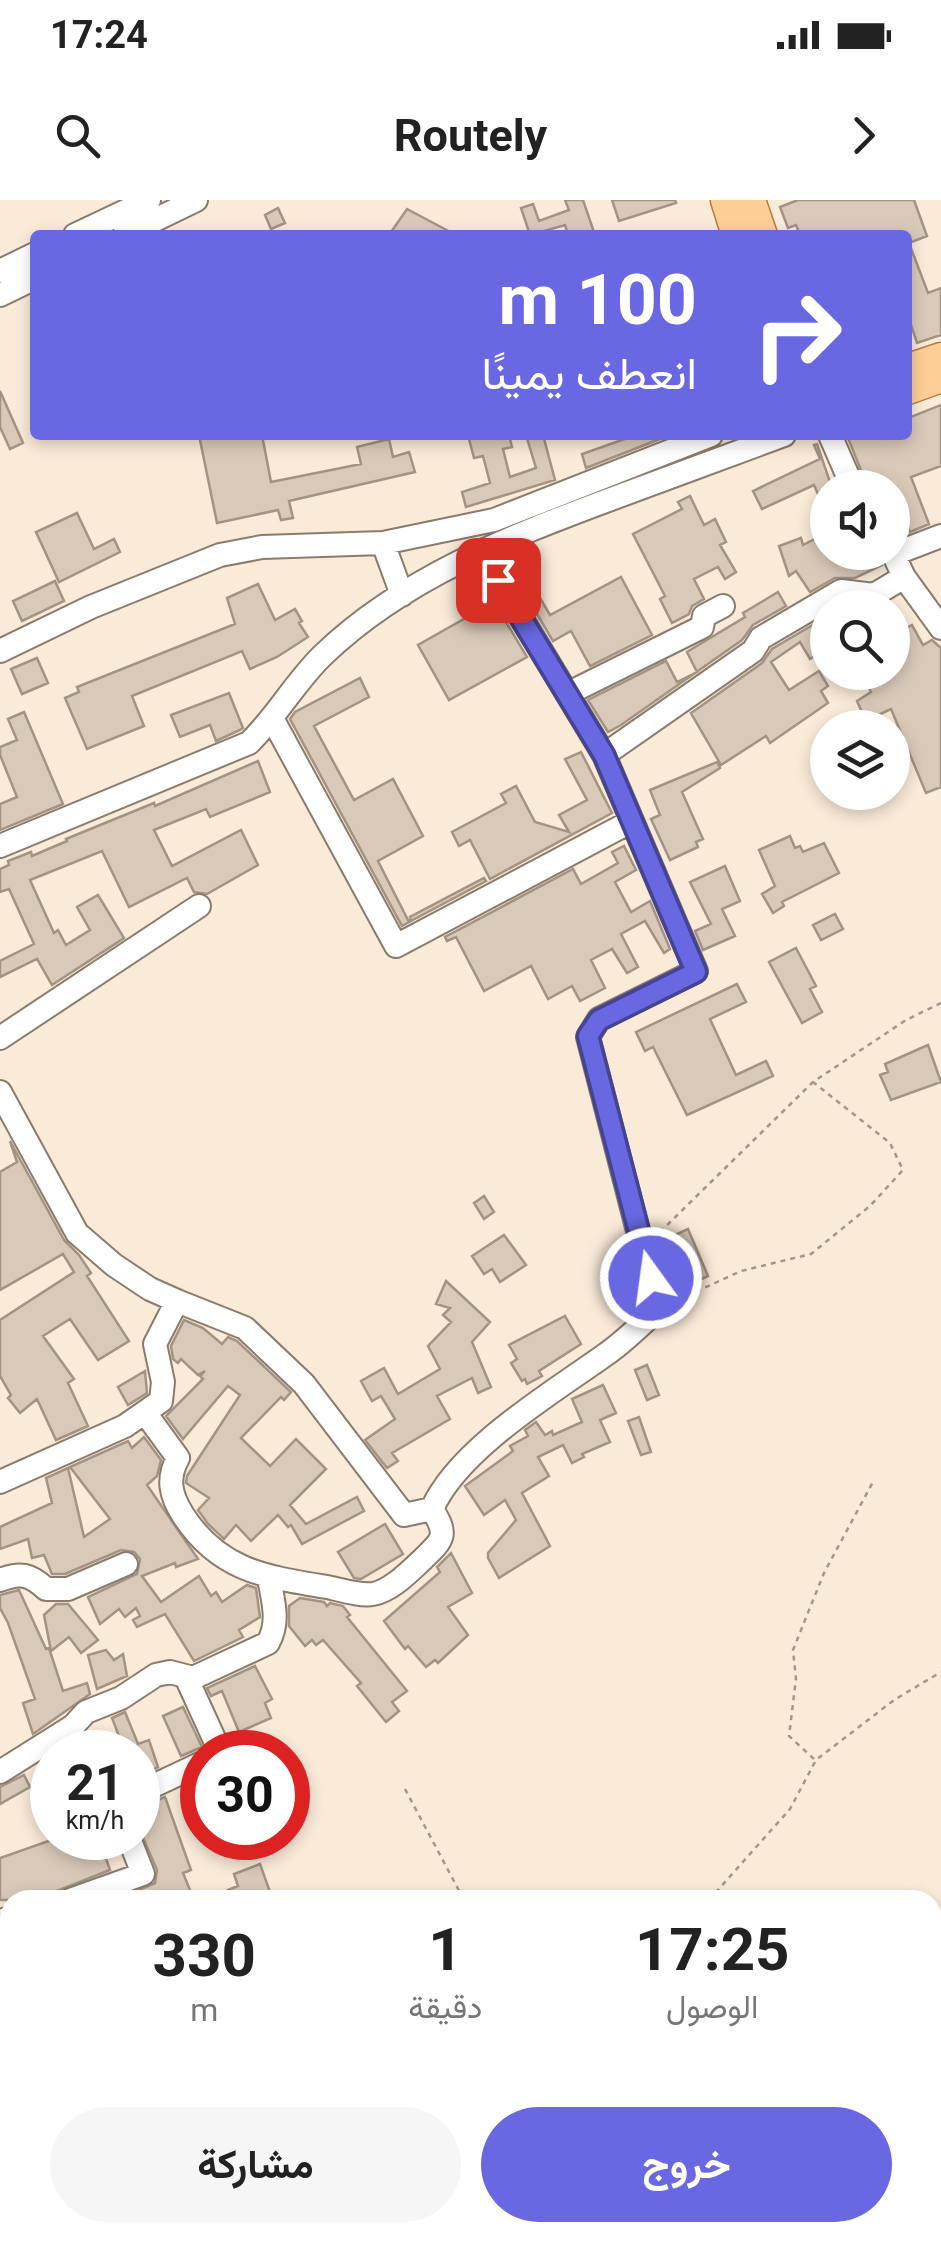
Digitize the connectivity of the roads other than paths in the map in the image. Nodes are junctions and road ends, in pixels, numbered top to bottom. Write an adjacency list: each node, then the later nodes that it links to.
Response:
1 (148, 200): 5 (street)
2 (196, 200): 6 (street)
3 (725, 200): 7 (main road)
4 (752, 200): 8 (main road)
5 (86, 230)
6 (134, 230)
7 (734, 230)
8 (761, 230)
9 (30, 256): 10 (street)
10 (0, 271)
11 (30, 281): 12 (street)
12 (0, 296)
13 (941, 358): 14 (main road)
14 (912, 367)
15 (941, 378): 16 (main road)
16 (912, 389)
17 (700, 440): 21 (street)
18 (769, 440): 21 (street)
19 (832, 440): 20 (street)
20 (845, 470)
21 (520, 521): 23 (street); 25 (street)
22 (941, 536): 24 (street)
23 (383, 543): 28 (street); 31 (street)
24 (910, 546)
25 (481, 551): 28 (street); 32 (street)
26 (901, 570): 27 (street)
27 (904, 577): 30 (street); 34 (street)
28 (402, 595): 33 (street)
29 (723, 606): 32 (street)
30 (941, 628)
31 (2, 644)
32 (567, 694): 34 (street)
33 (273, 720): 35 (street); 36 (street)
34 (604, 755): 35 (street)
35 (632, 822): 43 (street)
36 (0, 846)
37 (199, 906): 38 (street)
38 (0, 1038)
39 (0, 1092): 40 (street)
40 (177, 1300): 41 (street); 43 (street)
41 (146, 1414): 42 (street); 45 (street)
42 (0, 1482)
43 (432, 1509): 45 (street)
44 (126, 1564): 46 (street)
45 (269, 1578): 47 (street)
46 (0, 1580)
47 (186, 1677): 48 (street); 49 (street)
48 (210, 1730)
49 (0, 1772)
50 (138, 1860): 51 (street)
51 (98, 1890)

